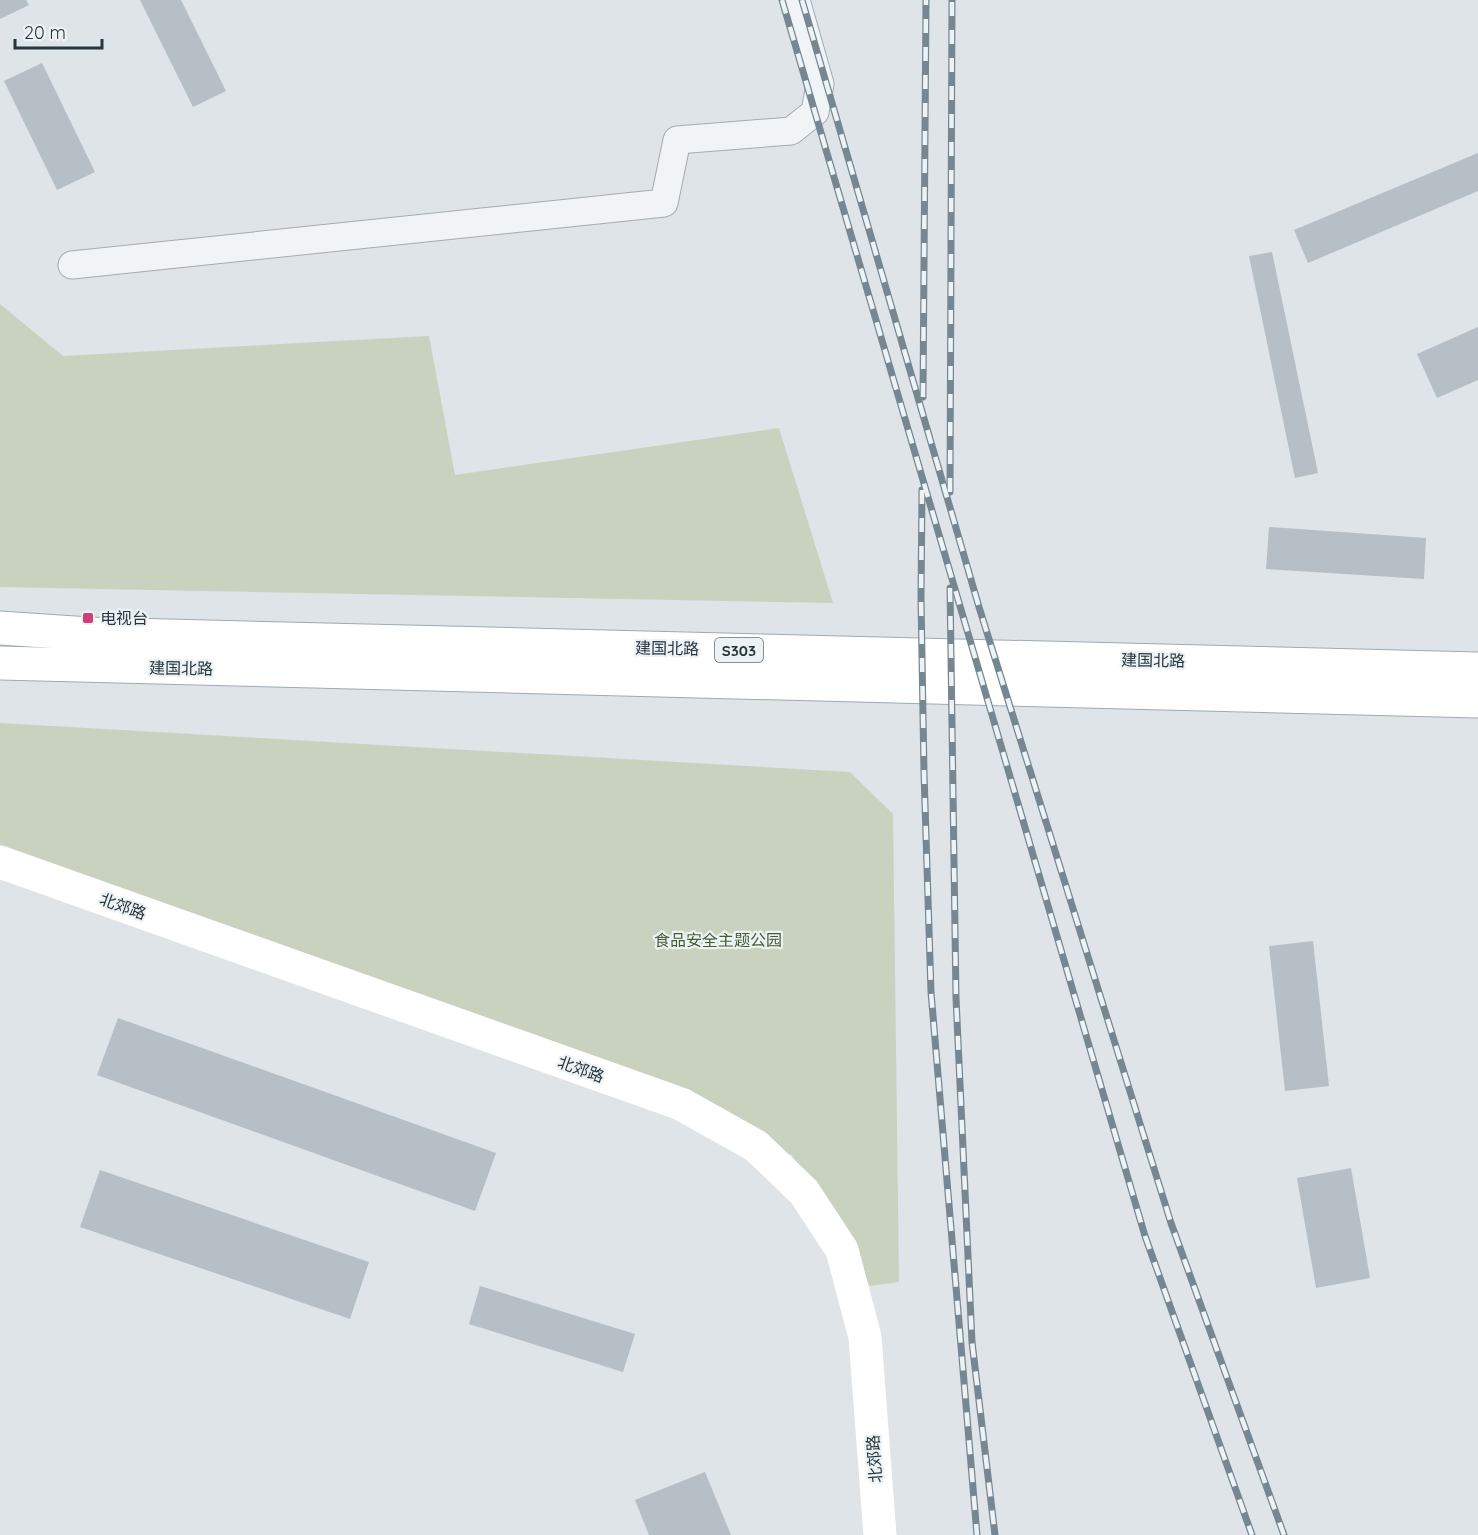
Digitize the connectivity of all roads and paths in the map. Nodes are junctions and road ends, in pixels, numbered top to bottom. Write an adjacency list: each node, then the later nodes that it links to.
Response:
1 (796, 0): 2 (street)
2 (72, 265)
3 (0, 628): 5 (main road, 建国北路 / S303)
4 (0, 663): 6 (main road, 建国北路)
5 (1478, 669)
6 (1478, 701)
7 (0, 862): 8 (main road, 北郊路)
8 (880, 1535)

